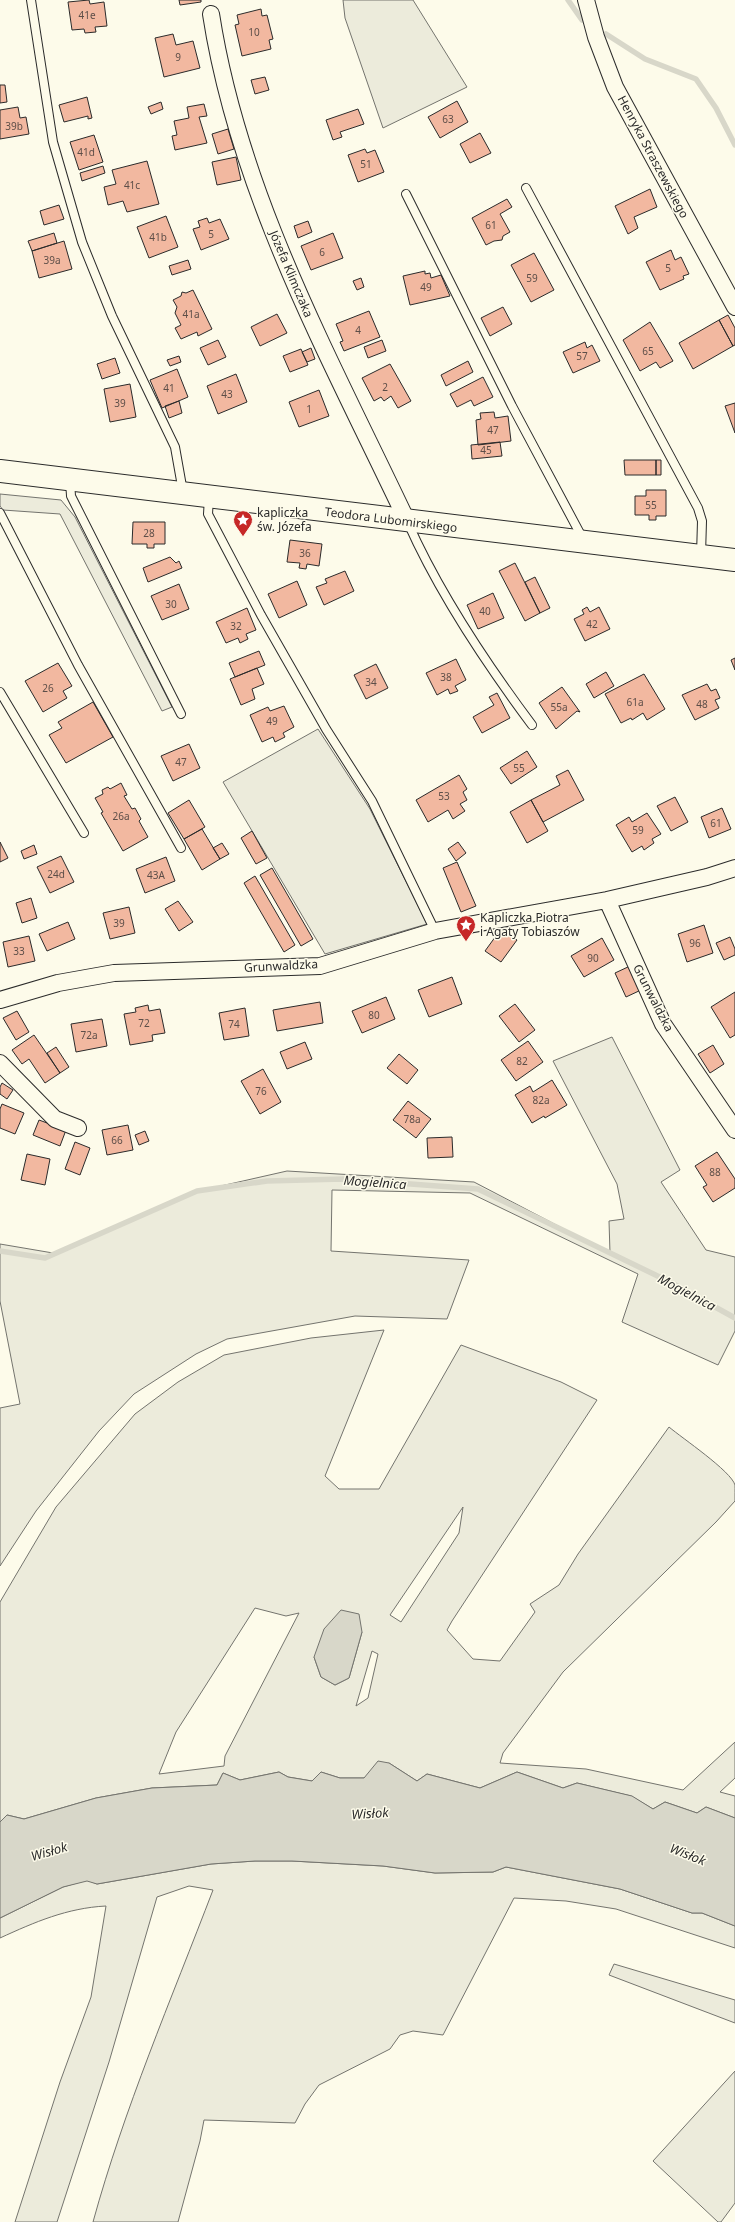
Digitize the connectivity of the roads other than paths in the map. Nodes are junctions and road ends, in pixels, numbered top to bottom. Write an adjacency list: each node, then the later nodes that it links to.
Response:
1 (31, 0): 9 (lane)
2 (586, 0): 6 (street, Henryka Straszewskiego)
3 (211, 14): 12 (street, Józefa Klimczaka)
4 (526, 188): 14 (lane)
5 (406, 194): 13 (lane)
6 (735, 307)
7 (0, 471): 8 (highway, Teodora Lubomirskiego)
8 (70, 480): 9 (highway, Teodora Lubomirskiego); 17 (lane)
9 (183, 494): 10 (highway, Teodora Lubomirskiego)
10 (209, 498): 12 (highway, Teodora Lubomirskiego); 23 (lane)
11 (0, 513): 20 (lane)
12 (407, 522): 13 (highway, Teodora Lubomirskiego); 18 (lane)
13 (585, 543): 14 (highway, Teodora Lubomirskiego)
14 (701, 558): 15 (highway, Teodora Lubomirskiego)
15 (735, 560)
16 (0, 692): 19 (lane)
17 (181, 714)
18 (532, 725)
19 (84, 833)
20 (182, 848)
21 (735, 868): 22 (street, Grunwaldzka)
22 (607, 900): 23 (street, Grunwaldzka); 27 (street, Grunwaldzka)
23 (435, 931): 24 (street, Grunwaldzka)
24 (0, 1000)
25 (0, 1063): 26 (street)
26 (78, 1128)
27 (735, 1130)

